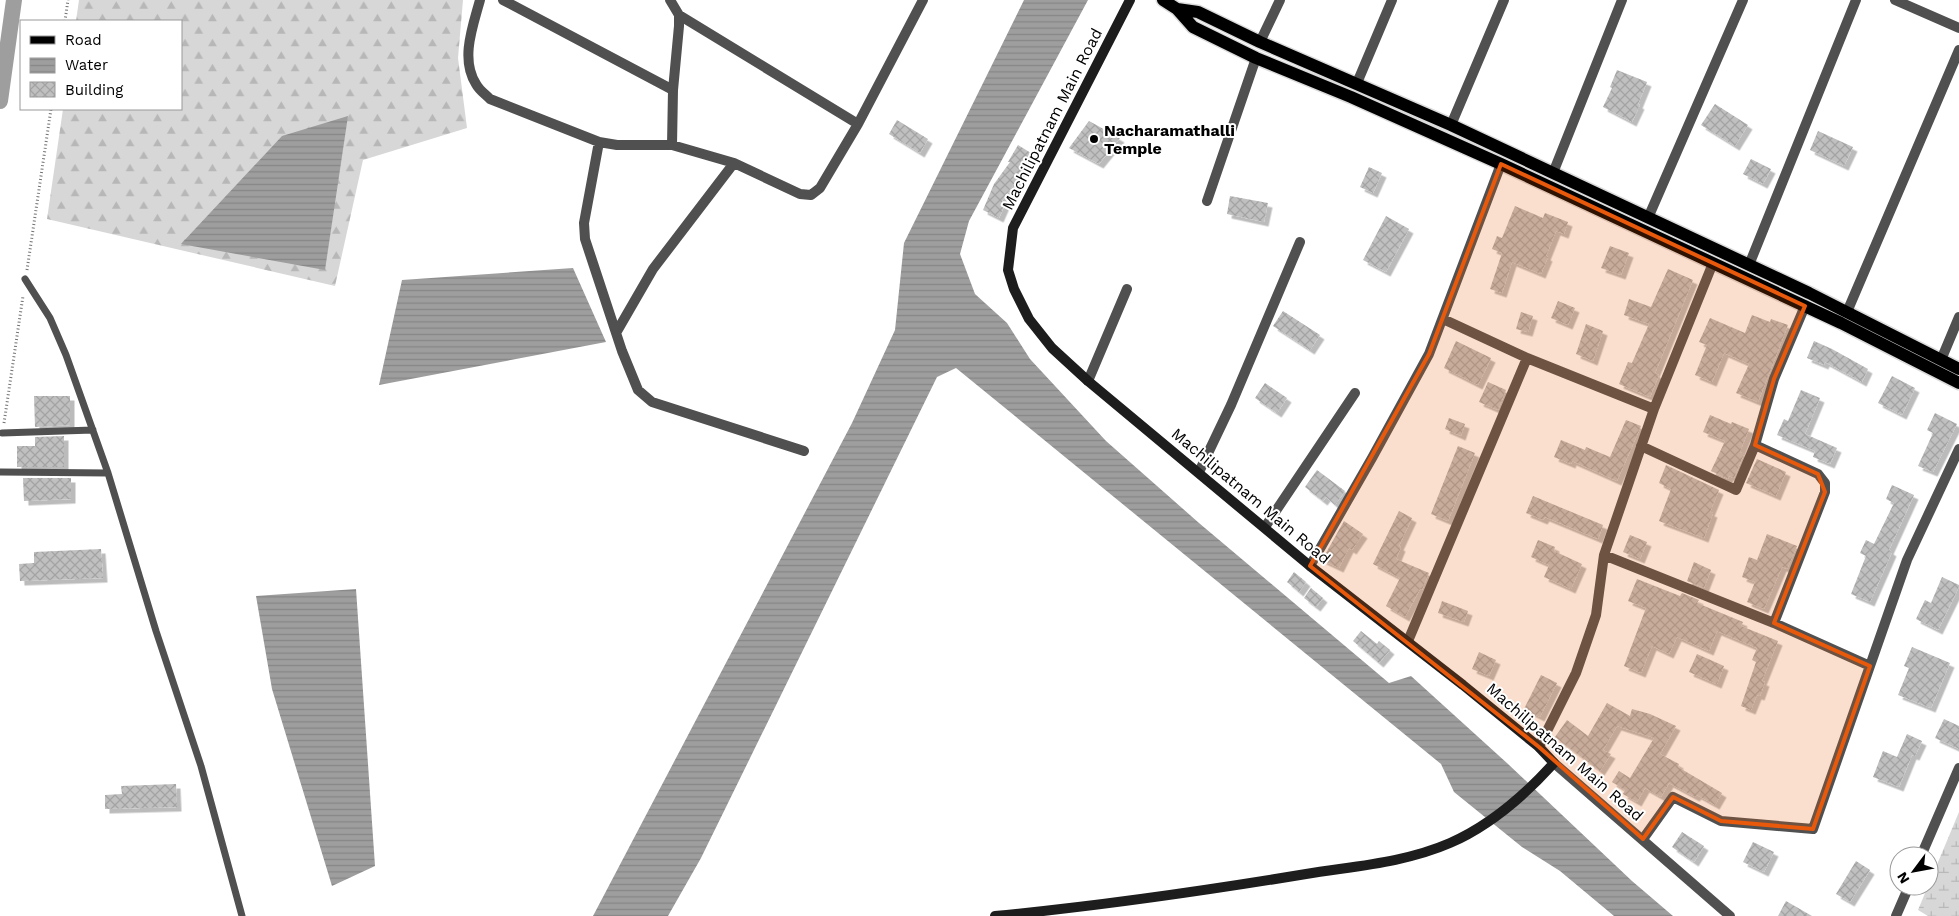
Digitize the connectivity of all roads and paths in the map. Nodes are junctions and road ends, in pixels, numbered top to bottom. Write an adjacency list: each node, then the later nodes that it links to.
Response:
1 (68, 0): 17 (path)
2 (480, 0): 26 (street)
3 (503, 0): 23 (street)
4 (670, 0): 16 (street)
5 (923, 0): 24 (street)
6 (1130, 0): 46 (main road, Machilipatnam Main Road)
7 (1163, 0): 15 (main road)
8 (1280, 0): 19 (street)
9 (1392, 0): 22 (street)
10 (1504, 0): 25 (street)
11 (1622, 0): 30 (street)
12 (1743, 0): 32 (street)
13 (1856, 0): 35 (street)
14 (1896, 0): 18 (street)
15 (1177, 9): 19 (main road); 21 (main road)
16 (679, 15): 23 (street); 24 (street)
17 (65, 20)
18 (1959, 28)
19 (1260, 42): 22 (main road)
20 (1959, 50): 39 (street)
21 (1256, 58): 29 (main road); 31 (street)
22 (1357, 83): 25 (main road)
23 (673, 90): 27 (street)
24 (858, 124): 28 (street)
25 (1450, 125): 30 (main road)
26 (599, 142): 27 (street); 42 (street)
27 (672, 145): 28 (street)
28 (734, 163): 42 (street)
29 (1501, 164): 34 (main road); 41 (street)
30 (1552, 173): 32 (main road)
31 (1207, 201)
32 (1648, 218): 35 (main road)
33 (1300, 242): 57 (street)
34 (1712, 263): 38 (main road); 49 (street)
35 (1749, 265): 39 (main road)
36 (25, 279): 50 (lane)
37 (1128, 289): 46 (street)
38 (1805, 306): 47 (main road); 52 (street)
39 (1847, 312): 44 (main road)
40 (1959, 317): 44 (street)
41 (1443, 320): 43 (street); 61 (street)
42 (616, 333): 55 (street)
43 (1527, 358): 49 (street); 63 (street)
44 (1941, 360): 45 (main road)
45 (1959, 368)
46 (1088, 381): 57 (main road, Machilipatnam Main Road)
47 (1959, 383)
48 (1354, 393): 59 (street)
49 (1654, 409): 53 (street)
50 (93, 430): 51 (lane); 58 (lane)
51 (2, 433)
52 (1755, 445): 53 (street); 62 (street)
53 (1641, 446): 60 (street)
54 (1959, 449): 64 (street)
55 (804, 451)
56 (0, 472): 58 (lane)
57 (1199, 472): 59 (main road, Machilipatnam Main Road)
58 (108, 473): 71 (lane)
59 (1265, 527): 61 (main road, Machilipatnam Main Road)
60 (1604, 554): 62 (street); 65 (street)
61 (1310, 566): 63 (main road, Machilipatnam Main Road)
62 (1774, 623): 64 (street)
63 (1408, 641): 65 (main road, Machilipatnam Main Road)
64 (1870, 666): 68 (street)
65 (1539, 747): 66 (main road, Machilipatnam Main Road)
66 (1554, 763): 68 (street, Machilipatnam Main Road); 72 (main road)
67 (1959, 768): 69 (street)
68 (1643, 839): 73 (street, Machilipatnam Main Road)
69 (1925, 846)
70 (1905, 896): 74 (street)
71 (242, 916)
72 (995, 916)
73 (1730, 916)
74 (1896, 916)

